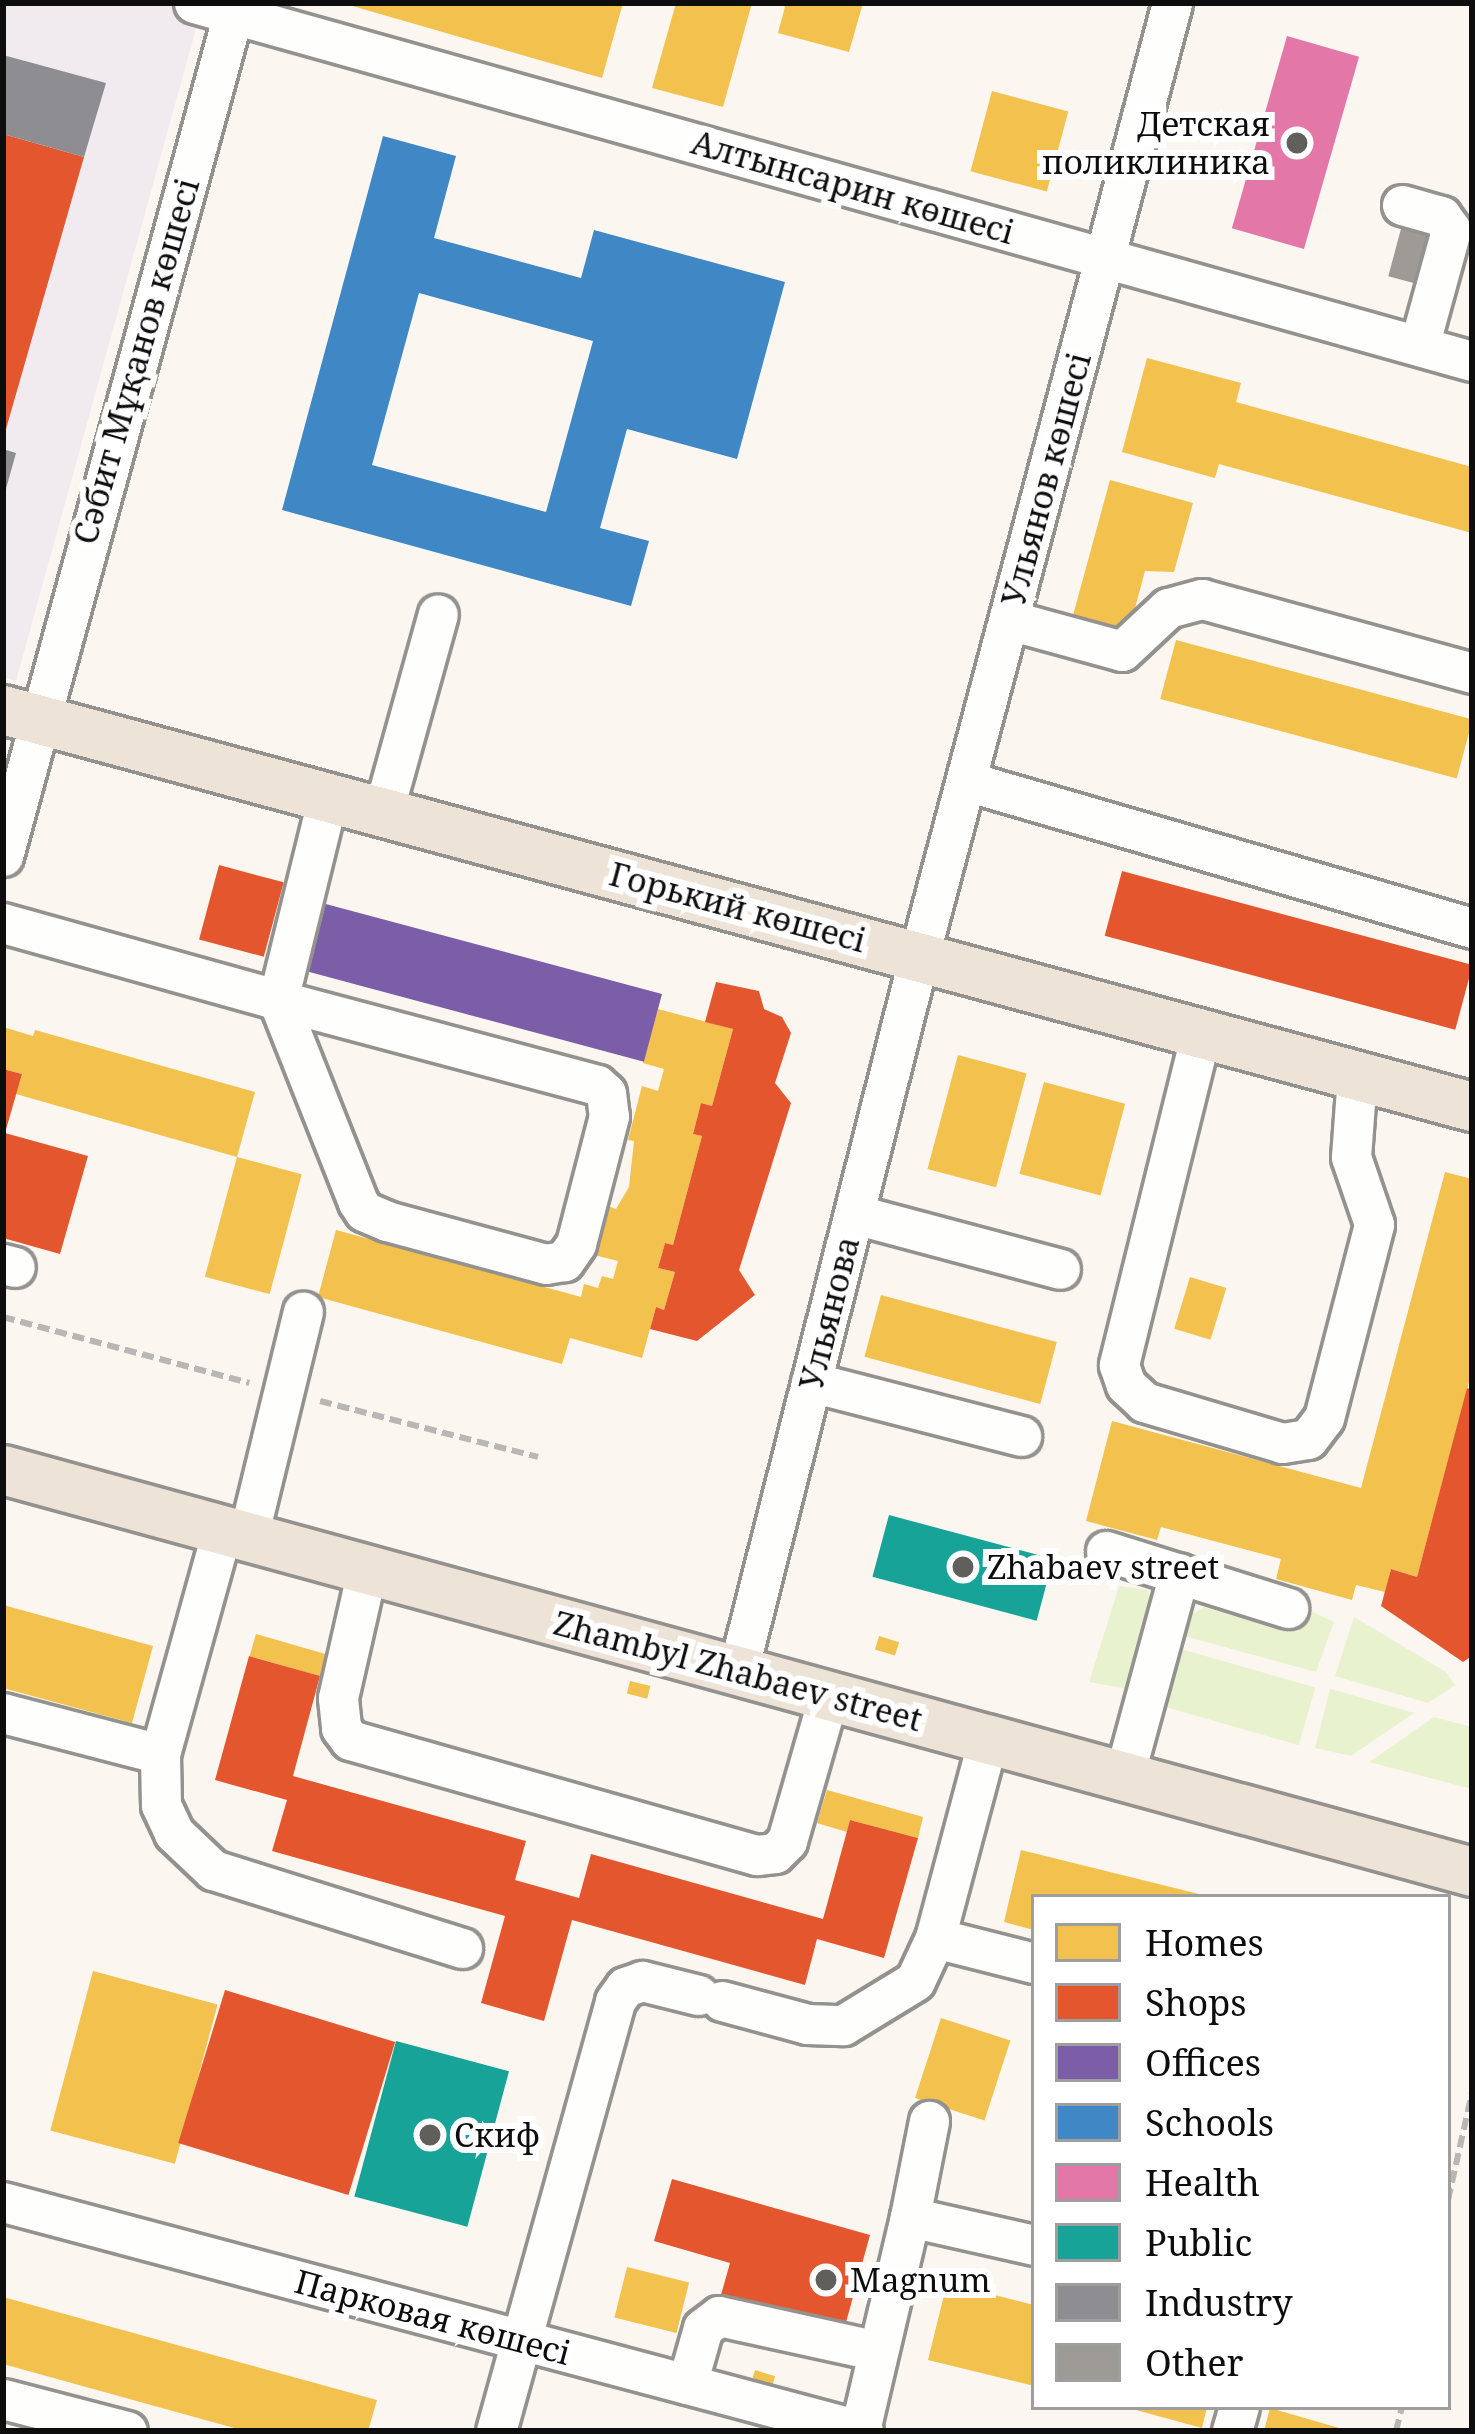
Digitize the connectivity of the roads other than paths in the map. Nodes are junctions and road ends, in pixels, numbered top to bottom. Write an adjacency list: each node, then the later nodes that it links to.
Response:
1 (194, 3): 3 (street, Алтынсарин көшесі)
2 (1172, 3): 5 (street, Ульянов көшесі)
3 (235, 9): 5 (street, Алтынсарин көшесі); 11 (street, Сәбит Мұқанов көшесі)
4 (1402, 205): 6 (street)
5 (1104, 257): 6 (street, Алтынсарин көшесі); 9 (street, Ульянов көшесі)
6 (1419, 346): 7 (street, Алтынсарин көшесі)
7 (1472, 361)
8 (438, 614): 14 (street)
9 (1009, 620): 10 (street); 12 (street, Ульянов көшесі)
10 (1472, 674)
11 (20, 715): 13 (main road, Горький көшесі); 15 (street, Сәбит Мұқанов көшесі)
12 (966, 781): 17 (street); 18 (street, Ульянов көшесі)
13 (328, 797): 14 (main road, Горький көшесі); 19 (street)
14 (383, 812): 18 (main road, Горький көшесі)
15 (3, 856)
16 (3, 923): 19 (street)
17 (1472, 928)
18 (919, 956): 20 (main road, Горький көшесі); 23 (street, Ульянова)
19 (278, 1000): 19 (street)
20 (1201, 1033): 21 (main road, Горький көшесі); 21 (street)
21 (1357, 1076): 22 (main road, Горький көшесі)
22 (1472, 1107)
23 (854, 1214): 24 (street); 26 (street, Ульянова)
24 (1060, 1269)
25 (303, 1312): 31 (street)
26 (812, 1382): 27 (street); 36 (street, Ульянова)
27 (1021, 1436)
28 (3, 1470): 29 (main road, Zhambyl Zhabaev street)
29 (60, 1485): 30 (main road); 31 (main road, Zhambyl Zhabaev street)
30 (3, 1490)
31 (235, 1533): 33 (main road, Zhambyl Zhabaev street); 40 (street)
32 (1106, 1551): 34 (street)
33 (367, 1570): 36 (main road, Zhambyl Zhabaev street); 37 (street)
34 (1179, 1574): 35 (street); 41 (street)
35 (1288, 1608)
36 (738, 1671): 37 (main road, Zhambyl Zhabaev street)
37 (829, 1695): 39 (main road, Zhambyl Zhabaev street)
38 (3, 1713): 40 (street)
39 (988, 1739): 41 (main road, Zhambyl Zhabaev street); 43 (street)
40 (160, 1754): 44 (street)
41 (1124, 1776): 42 (main road, Zhambyl Zhabaev street)
42 (1472, 1872)
43 (935, 1938): 45 (street); 50 (street)
44 (463, 1948)
45 (1031, 1962)
46 (929, 2121): 48 (street)
47 (3, 2202): 50 (street, Парковая көшесі)
48 (910, 2217): 49 (street); 51 (street)
49 (1031, 2245)
50 (520, 2340): 52 (street, Парковая көшесі); 56 (street)
51 (878, 2351): 52 (street); 54 (street)
52 (687, 2384): 54 (street, Парковая көшесі)
53 (3, 2399): 55 (street)
54 (841, 2428)
55 (127, 2431)
56 (496, 2431)

